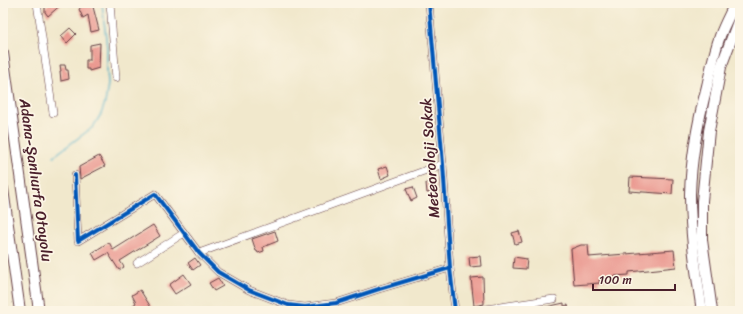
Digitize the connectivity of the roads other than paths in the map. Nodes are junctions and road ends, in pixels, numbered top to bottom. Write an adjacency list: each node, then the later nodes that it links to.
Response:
1 (37, 3): 8 (street)
2 (110, 3): 7 (street)
3 (429, 3): 9 (street, Meteoroloji Sokak)
4 (735, 3): 21 (highway)
5 (740, 16): 22 (highway)
6 (3, 53): 18 (highway, Adana-Şanlıurfa Otoyolu)
7 (116, 78)
8 (53, 113)
9 (443, 164): 13 (street); 15 (street, Meteoroloji Sokak)
10 (75, 176): 12 (street)
11 (3, 189): 17 (highway)
12 (184, 233): 13 (street); 14 (street)
13 (199, 253): 15 (street)
14 (137, 263)
15 (450, 268): 19 (street, Meteoroloji Sokak)
16 (554, 299): 20 (street)
17 (20, 311)
18 (39, 311)
19 (455, 311)
20 (472, 311)
21 (702, 311)
22 (712, 311)

